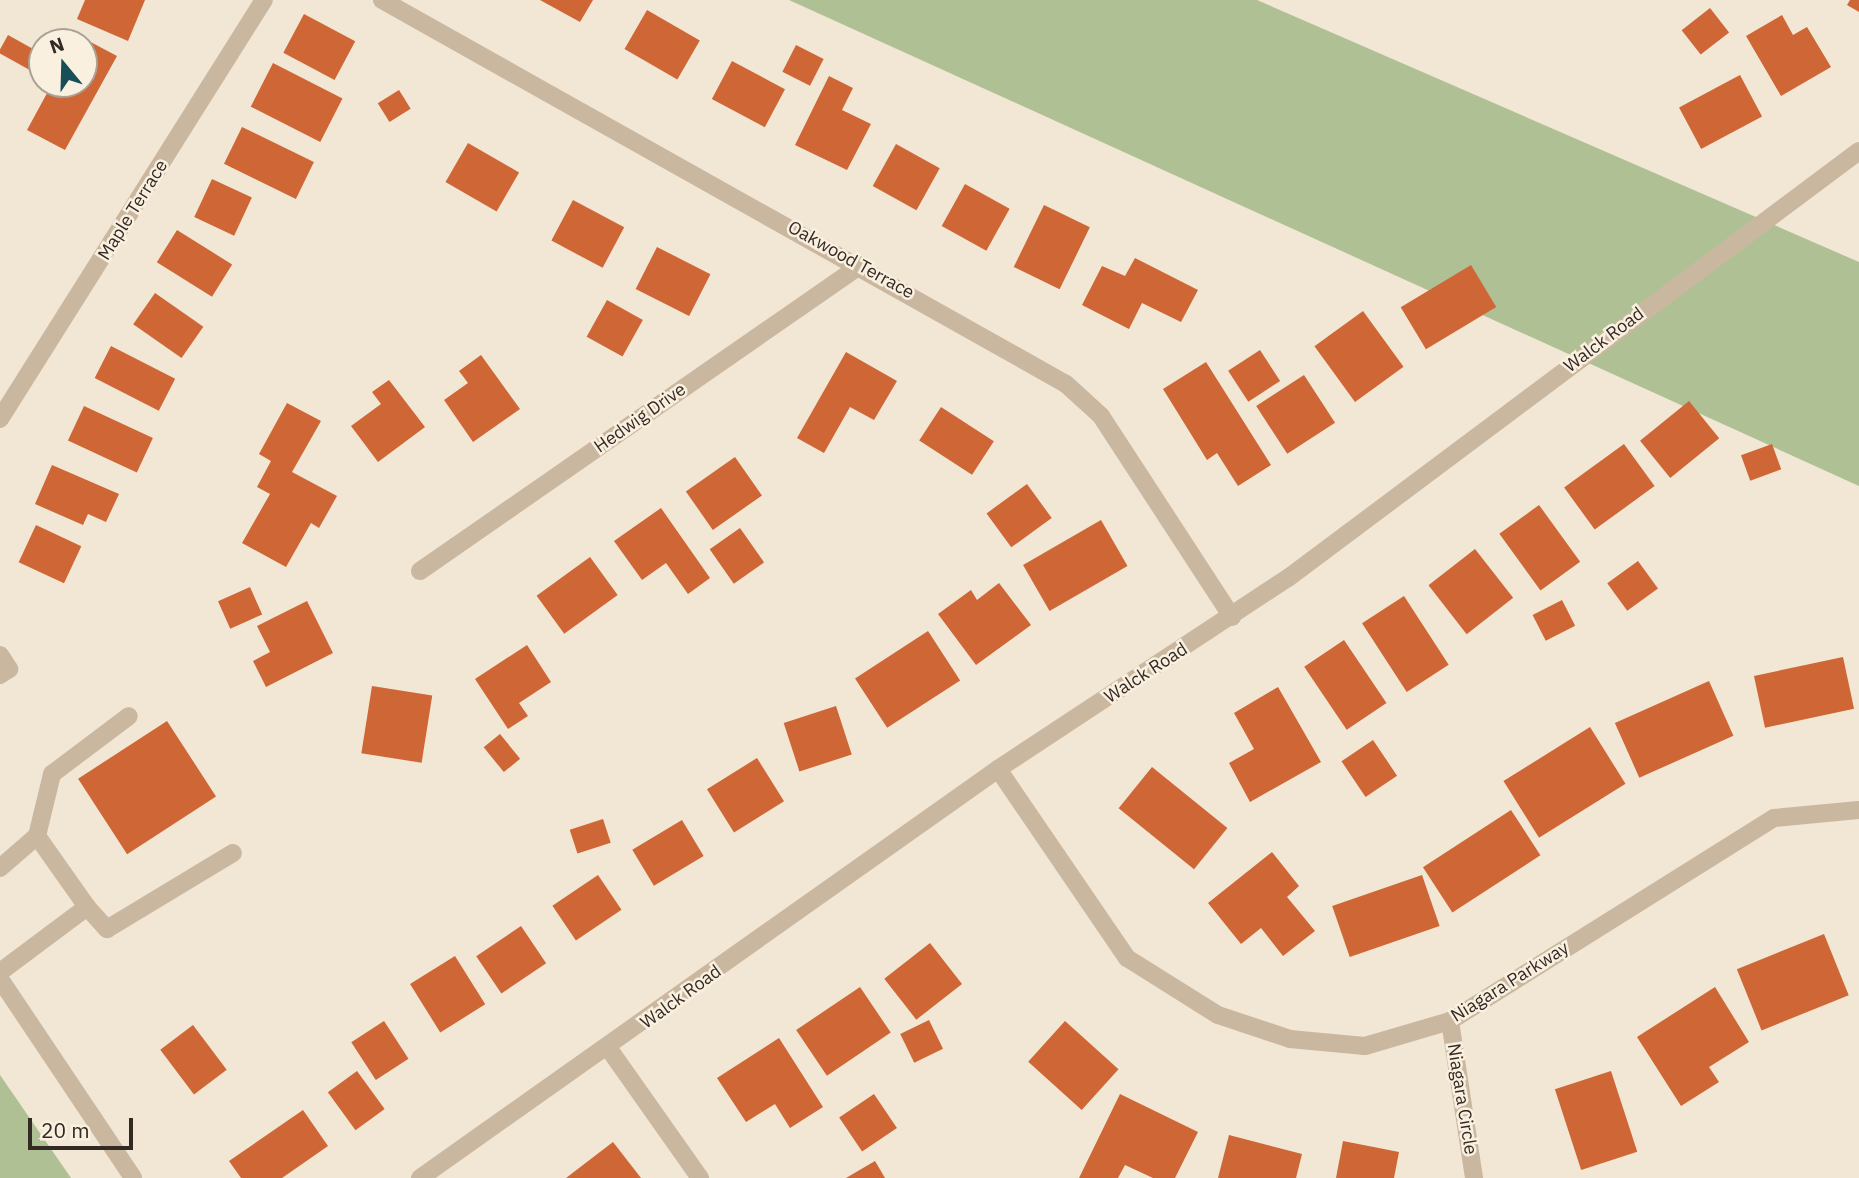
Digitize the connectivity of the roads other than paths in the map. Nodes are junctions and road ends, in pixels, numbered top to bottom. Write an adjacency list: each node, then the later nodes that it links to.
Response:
1 (264, 0): 5 (street, Maple Terrace)
2 (382, 0): 4 (street, Oakwood Terrace)
3 (1859, 151): 7 (street, Walck Road)
4 (861, 265): 6 (street, Hedwig Drive); 7 (street, Oakwood Terrace)
5 (0, 419)
6 (420, 570)
7 (1232, 617): 11 (street, Walck Road)
8 (0, 655): 9 (street)
9 (0, 675)
10 (129, 716): 13 (street)
11 (998, 769): 19 (street, Niagara Parkway); 20 (street, Walck Road)
12 (1859, 810): 19 (street, Niagara Parkway)
13 (37, 836): 15 (street); 16 (street)
14 (233, 853): 16 (street)
15 (0, 868)
16 (87, 907): 17 (street)
17 (0, 972)
18 (0, 979): 21 (street)
19 (1450, 1021): 24 (street, Niagara Circle)
20 (609, 1049): 22 (street, Walck Road); 23 (street)
21 (134, 1178)
22 (420, 1178)
23 (700, 1178)
24 (1474, 1178)

